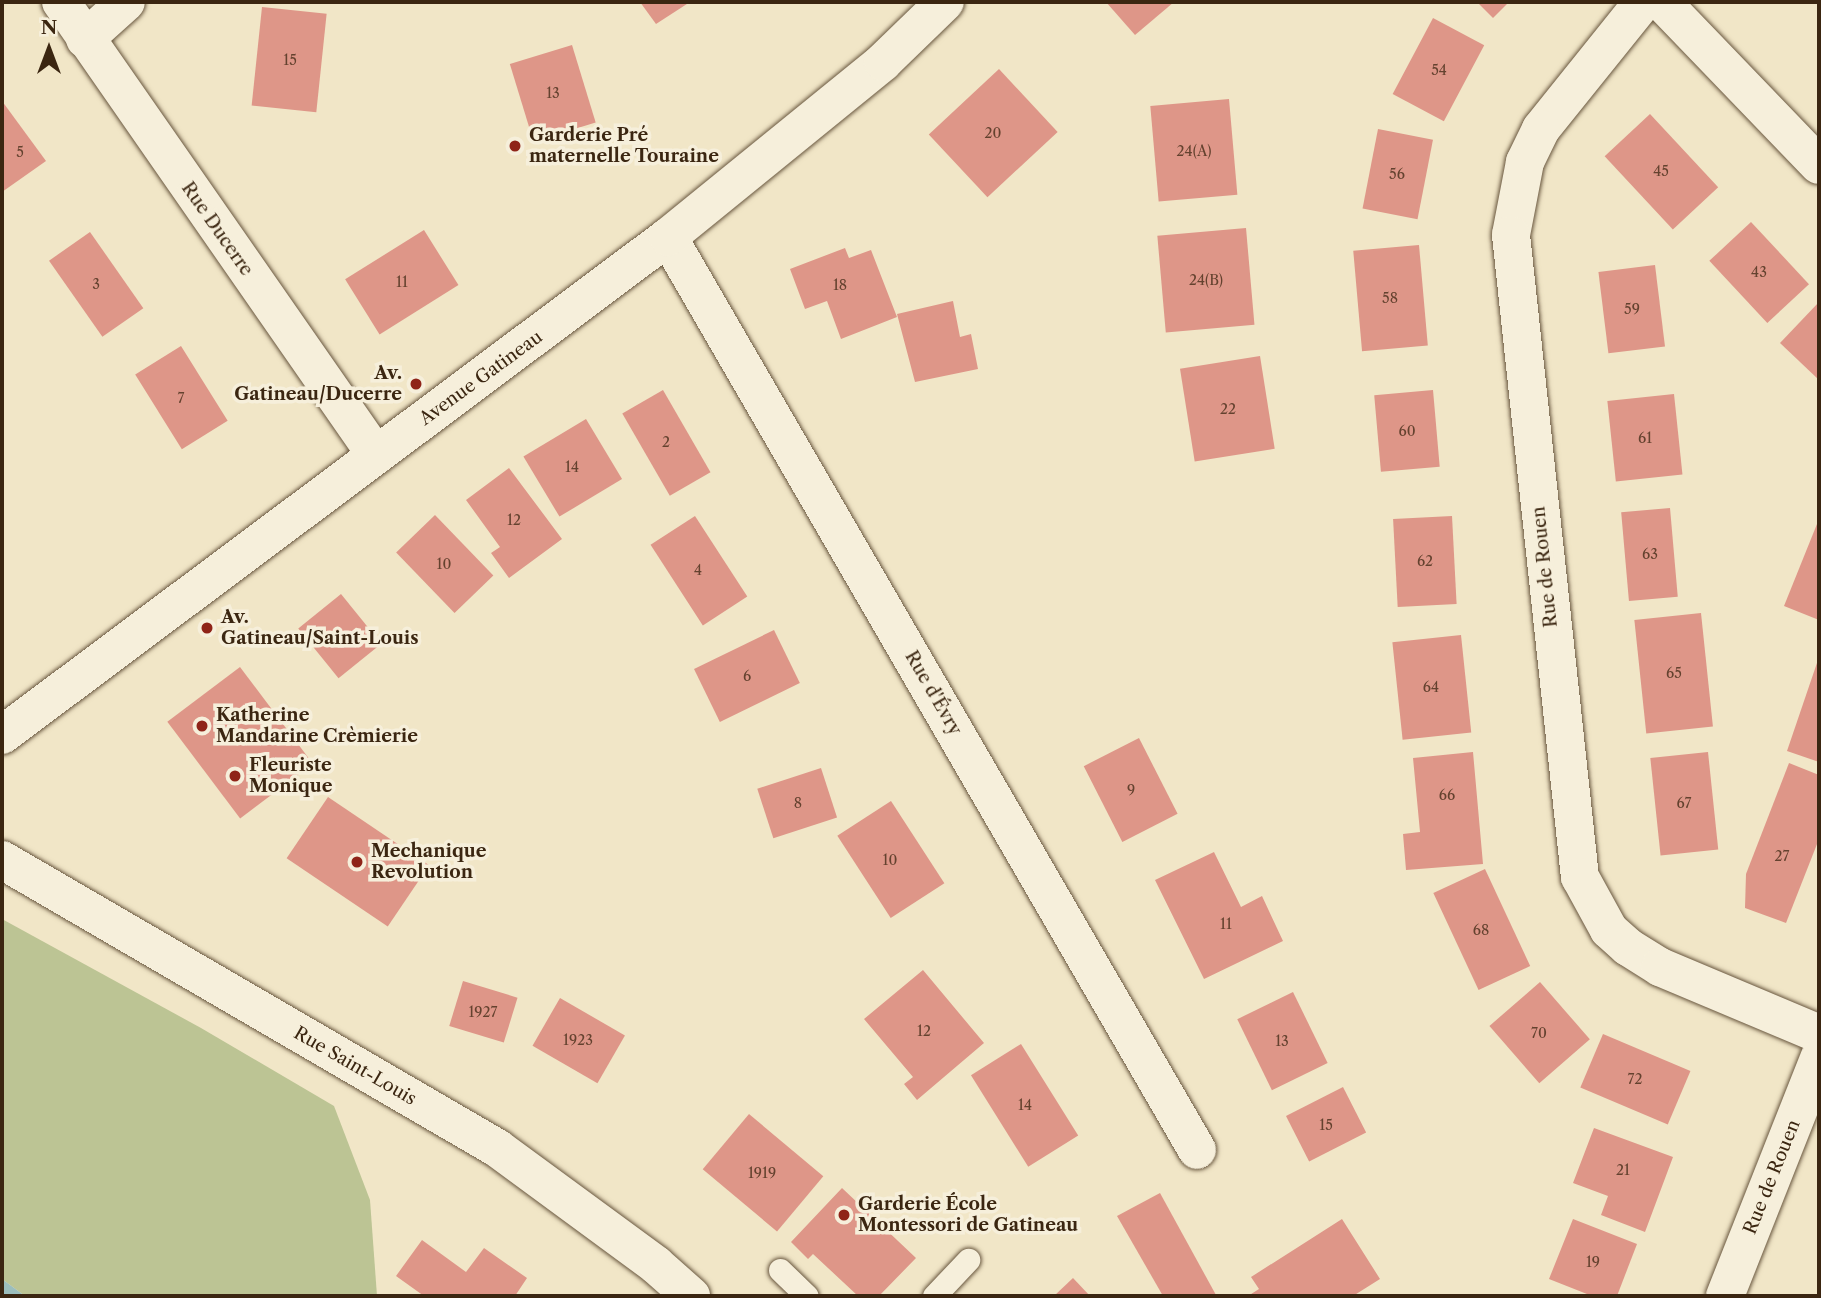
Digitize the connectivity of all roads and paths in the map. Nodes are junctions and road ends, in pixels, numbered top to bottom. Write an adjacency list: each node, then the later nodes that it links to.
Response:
1 (61, 2): 6 (street, Rue Ducerre)
2 (126, 2): 6 (street)
3 (945, 2): 8 (street, Avenue Gatineau)
4 (1643, 2): 12 (street, Rue de Rouen)
5 (1662, 2): 7 (street)
6 (85, 38): 9 (street, Rue Ducerre)
7 (1819, 165)
8 (668, 237): 9 (street, Avenue Gatineau); 14 (street, Rue d'Évry)
9 (376, 455): 10 (street, Avenue Gatineau)
10 (2, 735)
11 (2, 860): 17 (street, Rue Saint-Louis)
12 (1819, 1034)
13 (1819, 1058): 20 (street, Rue de Rouen)
14 (1197, 1150)
15 (968, 1260): 19 (lane)
16 (780, 1270): 18 (lane)
17 (691, 1296)
18 (807, 1296)
19 (934, 1296)
20 (1726, 1296)

